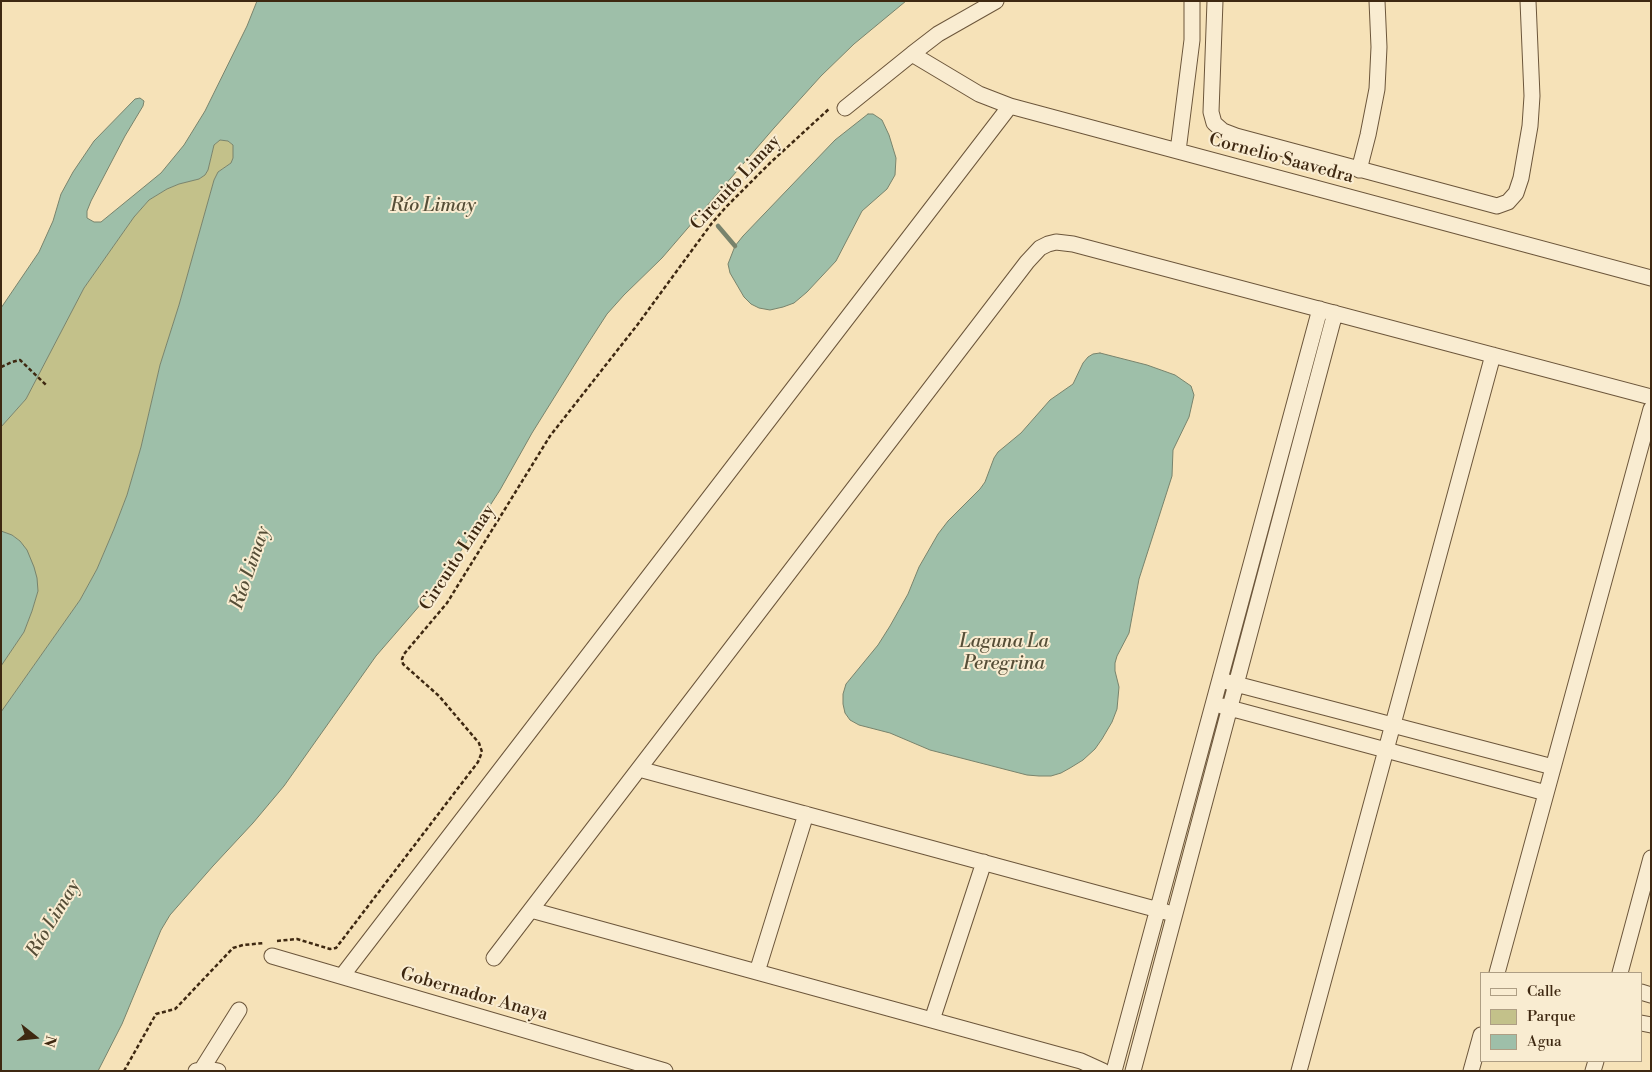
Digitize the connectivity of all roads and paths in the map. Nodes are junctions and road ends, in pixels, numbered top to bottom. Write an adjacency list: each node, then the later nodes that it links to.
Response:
1 (996, 1): 6 (street)
2 (1192, 1): 9 (street)
3 (1215, 1): 10 (street)
4 (1377, 1): 10 (street)
5 (1528, 1): 10 (street)
6 (912, 54): 7 (street); 8 (street, Cornelio Saavedra)
7 (840, 106): 44 (path, Circuito Limay)
8 (1010, 106): 9 (street, Cornelio Saavedra); 39 (street)
9 (1178, 151): 11 (street, Cornelio Saavedra)
10 (1359, 170)
11 (1651, 278)
12 (1320, 309): 13 (street); 19 (street); 26 (street)
13 (1335, 313): 14 (street); 20 (street)
14 (1493, 355): 17 (street); 23 (street)
15 (1, 367): 16 (path)
16 (46, 385)
17 (1651, 397)
18 (1651, 409): 25 (street)
19 (1220, 680): 20 (street); 21 (street)
20 (1236, 684): 22 (street); 23 (street)
21 (1214, 704): 22 (street); 31 (street)
22 (1230, 708): 24 (street); 33 (street)
23 (1393, 725): 24 (street); 25 (street)
24 (1386, 750): 27 (street); 50 (street)
25 (1553, 767): 27 (street)
26 (639, 769): 28 (street); 32 (street)
27 (1546, 793): 37 (street)
28 (806, 814): 30 (street); 36 (street)
29 (1651, 858): 38 (street)
30 (984, 862): 31 (street); 41 (street)
31 (1158, 909): 33 (street); 48 (street)
32 (531, 910): 35 (street); 36 (street)
33 (1175, 914): 49 (street)
34 (272, 956): 39 (street, Gobernador Anaya)
35 (494, 958)
36 (757, 972): 41 (street)
37 (1498, 972)
38 (1620, 972)
39 (342, 976): 46 (street, Gobernador Anaya)
40 (240, 1010): 43 (street)
41 (932, 1020): 47 (street)
42 (1480, 1039): 51 (street)
43 (199, 1070): 45 (street)
44 (124, 1071)
45 (218, 1071)
46 (665, 1071)
47 (1103, 1071)
48 (1114, 1071)
49 (1134, 1071)
50 (1299, 1071)
51 (1471, 1071)

